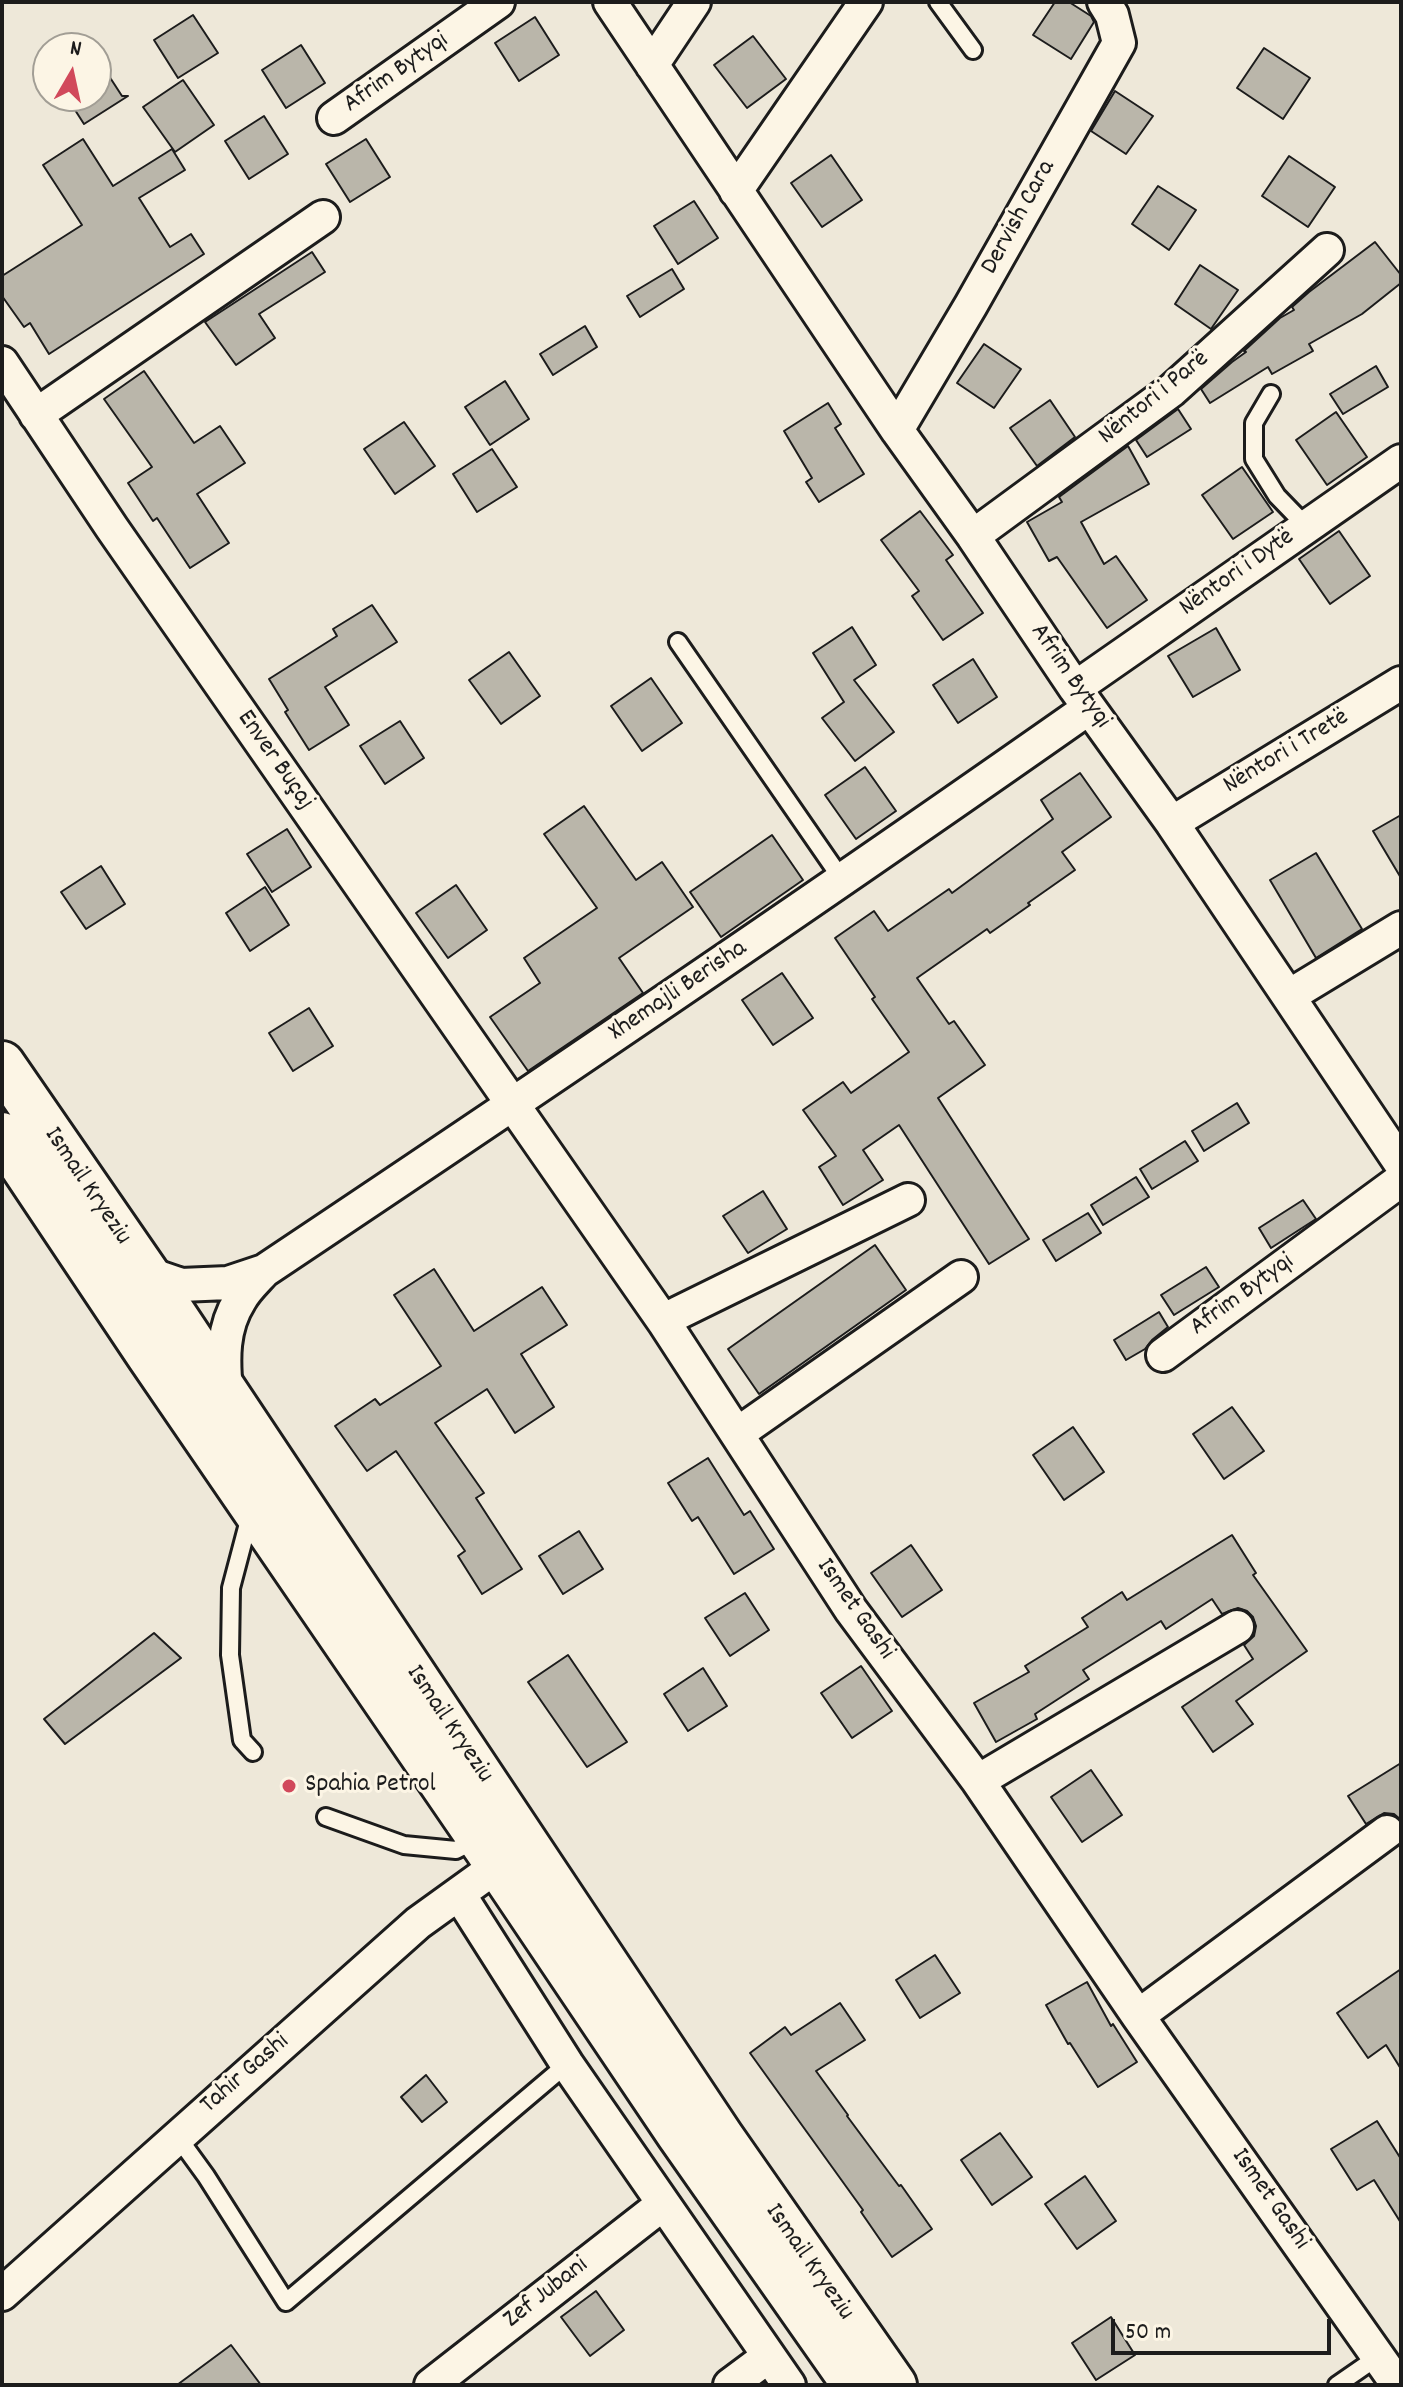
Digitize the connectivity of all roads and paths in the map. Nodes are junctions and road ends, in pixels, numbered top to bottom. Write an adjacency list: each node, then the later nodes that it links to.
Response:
1 (498, 2): 9 (street, Afrim Bytyqi)
2 (610, 2): 8 (street, Afrim Bytyqi)
3 (694, 2): 8 (street)
4 (866, 2): 10 (street)
5 (938, 2): 7 (lane)
6 (1104, 2): 16 (street, Dervish Cara)
7 (973, 50)
8 (652, 65): 10 (street, Afrim Bytyqi)
9 (334, 118)
10 (736, 191): 16 (street, Afrim Bytyqi)
11 (323, 217): 15 (street)
12 (1327, 250): 19 (street, Nëntori i Parë)
13 (2, 363): 15 (street, Enver Buçaj)
14 (1271, 394): 18 (lane)
15 (36, 415): 28 (street, Enver Buçaj)
16 (897, 430): 19 (street, Afrim Bytyqi)
17 (1401, 461): 18 (street, Nëntori i Dytë)
18 (1307, 527): 22 (street, Nëntori i Dytë)
19 (973, 536): 22 (street, Afrim Bytyqi)
20 (678, 642): 24 (lane)
21 (1401, 683): 23 (street, Nëntori i Tretë)
22 (1082, 698): 23 (street, Afrim Bytyqi); 24 (street, Xhemajli Berisha)
23 (1172, 823): 26 (street, Afrim Bytyqi)
24 (843, 881): 28 (street, Xhemajli Berisha)
25 (1401, 928): 26 (street)
26 (1289, 996): 30 (street, Afrim Bytyqi)
27 (2, 1064): 34 (main road, Ismail Kryeziu)
28 (513, 1105): 33 (street, Xhemajli Berisha); 36 (street, Ismet Gashi)
29 (2, 1135): 40 (main road, Ismail Kryeziu)
30 (1401, 1164)
31 (1401, 1180): 37 (street, Afrim Bytyqi)
32 (908, 1200): 36 (street)
33 (264, 1271): 34 (street, Xhemajli Berisha); 38 (street, Xhemajli Berisha)
34 (146, 1273): 38 (main road, Ismail Kryeziu)
35 (961, 1277): 39 (street)
36 (664, 1322): 39 (street, Ismet Gashi)
37 (1163, 1355)
38 (226, 1393): 46 (main road, Ismail Kryeziu)
39 (737, 1434): 43 (street, Ismet Gashi)
40 (252, 1507): 42 (lane); 46 (main road, Ismail Kryeziu)
41 (1237, 1627): 43 (street)
42 (253, 1752)
43 (978, 1781): 48 (street, Ismet Gashi)
44 (326, 1817): 46 (lane)
45 (1387, 1832): 48 (street)
46 (501, 1849): 47 (street, Tahir Gashi); 58 (main road, Ismail Kryeziu); 59 (main road, Ismail Kryeziu)
47 (459, 1894): 49 (street); 50 (street, Tahir Gashi)
48 (1138, 2016): 54 (street, Ismet Gashi)
49 (567, 2064): 50 (lane); 51 (street)
50 (177, 2136): 52 (street, Tahir Gashi)
51 (663, 2204): 53 (street); 55 (street, Zef Jubani)
52 (2, 2294)
53 (769, 2356): 56 (street); 57 (street)
54 (1379, 2356): 60 (lane); 61 (street, Ismet Gashi)
55 (431, 2385)
56 (730, 2385)
57 (789, 2385)
58 (855, 2385)
59 (894, 2385)
60 (1337, 2385)
61 (1398, 2385)

